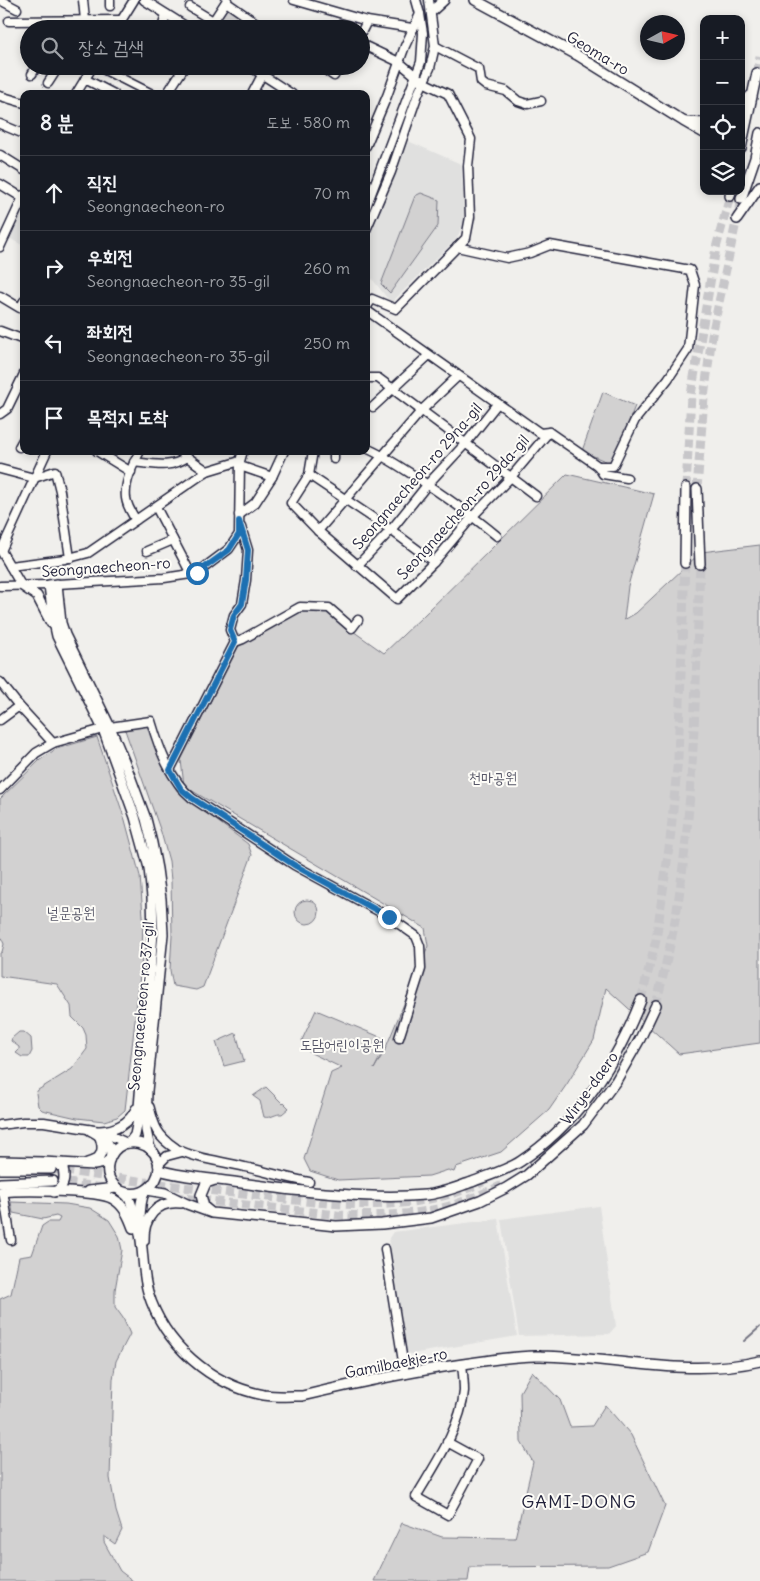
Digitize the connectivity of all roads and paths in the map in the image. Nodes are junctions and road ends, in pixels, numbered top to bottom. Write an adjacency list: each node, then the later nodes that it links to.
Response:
1 (0, 0): 11 (street)
2 (83, 0): 17 (street)
3 (134, 0): 18 (street)
4 (144, 0): 15 (street)
5 (294, 0): 24 (street)
6 (416, 0): 16 (street)
7 (429, 0): 14 (street)
8 (444, 0): 14 (main road)
9 (477, 0): 53 (main road, Geoma-ro)
10 (226, 1): 22 (street); 23 (street)
11 (9, 2): 13 (street)
12 (190, 7): 21 (street)
13 (17, 9)
14 (432, 11): 29 (street)
15 (166, 14): 19 (street); 20 (street)
16 (420, 14): 28 (street); 38 (street)
17 (85, 20): 18 (street)
18 (122, 20)
19 (164, 20)
20 (176, 20)
21 (211, 20)
22 (214, 20)
23 (252, 20)
24 (364, 20)
25 (9, 21): 26 (street)
26 (20, 21)
27 (370, 21): 28 (street)
28 (412, 28): 31 (street)
29 (435, 46): 40 (street); 50 (street)
30 (370, 48): 31 (street)
31 (399, 62): 38 (street); 60 (street)
32 (757, 73): 48 (main road)
33 (53, 75): 41 (street)
34 (88, 75): 39 (street)
35 (113, 75): 44 (street)
36 (179, 75): 45 (street)
37 (262, 75): 46 (street); 47 (street)
38 (416, 76): 40 (street); 68 (street)
39 (85, 79): 42 (street); 43 (street)
40 (423, 82): 72 (street); 74 (street)
41 (48, 83)
42 (78, 90)
43 (106, 90)
44 (144, 90)
45 (170, 90)
46 (254, 90)
47 (286, 90)
48 (752, 94): 52 (main road); 56 (main road)
49 (0, 96): 51 (street)
50 (541, 101)
51 (20, 103)
52 (743, 105)
53 (683, 121): 54 (main road); 57 (main road, Geoma-ro)
54 (700, 123)
55 (0, 124): 58 (street)
56 (745, 128)
57 (700, 131)
58 (20, 132)
59 (760, 133): 63 (main road)
60 (370, 135)
61 (745, 154): 63 (main road)
62 (0, 155): 64 (street)
63 (757, 159): 69 (main road)
64 (20, 168)
65 (0, 184): 67 (street)
66 (760, 186): 71 (main road)
67 (20, 195)
68 (370, 197)
69 (741, 199)
70 (20, 204): 73 (street)
71 (737, 219)
72 (370, 221)
73 (0, 247)
74 (457, 247): 76 (street); 105 (street)
75 (0, 296): 77 (street)
76 (370, 303)
77 (20, 308)
78 (370, 312): 81 (street)
79 (0, 331): 80 (street)
80 (20, 338)
81 (429, 355): 82 (street); 85 (street)
82 (458, 376): 86 (street); 88 (street)
83 (370, 378): 85 (street)
84 (20, 382): 89 (street)
85 (393, 389): 87 (street); 88 (street)
86 (497, 404): 90 (street); 91 (street, Seongnaecheon-ro 29na-gil)
87 (373, 407)
88 (422, 410): 91 (street); 102 (street)
89 (0, 414)
90 (549, 432): 105 (street); 110 (street, Seongnaecheon-ro 29da-gil)
91 (466, 443): 110 (street); 114 (street, Seongnaecheon-ro 29na-gil)
92 (370, 450): 102 (street)
93 (45, 455): 112 (street)
94 (103, 455): 108 (street)
95 (138, 455): 103 (street)
96 (184, 455): 103 (street)
97 (185, 455): 107 (street)
98 (242, 455): 104 (street, Seongnaecheon-ro)
99 (245, 455): 104 (street)
100 (282, 455): 111 (street)
101 (313, 455): 109 (street)
102 (382, 455): 114 (street); 118 (street)
103 (134, 462): 108 (street)
104 (240, 463): 107 (street); 111 (street); 121 (street, Seongnaecheon-ro)
105 (598, 466): 113 (street)
106 (0, 469): 112 (street)
107 (207, 471): 119 (street)
108 (131, 472): 122 (street)
109 (309, 475): 118 (street); 124 (street)
110 (511, 476): 117 (street); 120 (street, Seongnaecheon-ro 29da-gil)
111 (272, 477): 121 (street)
112 (34, 478): 127 (street); 129 (street)
113 (627, 478)
114 (428, 485): 120 (street); 123 (street, Seongnaecheon-ro 29na-gil)
115 (686, 488): 131 (main road)
116 (698, 489): 132 (main road)
117 (536, 496)
118 (345, 499): 123 (street); 124 (street)
119 (156, 507): 122 (street); 126 (street)
120 (473, 516): 125 (street); 130 (street, Seongnaecheon-ro 29da-gil)
121 (239, 518): 135 (street, Seongnaecheon-ro); 141 (street)
122 (136, 520): 129 (street)
123 (391, 530): 130 (street); 134 (street, Seongnaecheon-ro 29na-gil)
124 (318, 531): 134 (street)
125 (497, 536)
126 (173, 540): 128 (street); 135 (street)
127 (1, 550): 133 (street)
128 (147, 551)
129 (70, 558): 133 (street)
130 (434, 562): 134 (street, Seongnaecheon-ro 29da-gil)
131 (685, 564)
132 (700, 564)
133 (10, 566): 137 (street)
134 (356, 566)
135 (190, 574): 136 (street, Seongnaecheon-ro)
136 (53, 584): 137 (street, Seongnaecheon-ro); 140 (main road, Seongnaecheon-ro 37-gil); 145 (main road, Seongnaecheon-ro 37-gil)
137 (21, 585): 138 (street, Seongnaecheon-ro); 140 (main road)
138 (0, 586)
139 (358, 620): 141 (street)
140 (54, 627): 145 (main road, Seongnaecheon-ro 37-gil)
141 (235, 642): 147 (street)
142 (0, 682): 143 (street)
143 (19, 706): 144 (street); 146 (street)
144 (0, 720)
145 (106, 728): 146 (street); 147 (street); 149 (main road, Seongnaecheon-ro 37-gil)
146 (53, 743): 148 (street)
147 (170, 770): 152 (street)
148 (0, 790)
149 (152, 998): 153 (main road, Seongnaecheon-ro 37-gil); 154 (main road, Seongnaecheon-ro 37-gil)
150 (641, 1000): 167 (main road, Wirye-daero)
151 (656, 1005): 177 (main road, Wirye-daero)
152 (399, 1038)
153 (147, 1091): 159 (main road, Seongnaecheon-ro 37-gil); 160 (main road)
154 (139, 1104): 157 (main road); 158 (main road, Seongnaecheon-ro 37-gil)
155 (0, 1125): 156 (street)
156 (90, 1130): 157 (main road)
157 (100, 1133): 158 (street); 161 (main road); 163 (main road)
158 (128, 1143): 159 (main road); 161 (main road)
159 (150, 1150): 160 (main road); 165 (main road)
160 (179, 1150): 165 (street); 169 (street)
161 (110, 1158): 163 (main road); 171 (main road)
162 (0, 1161): 164 (main road)
163 (76, 1164): 164 (main road)
164 (54, 1166): 166 (main road); 173 (main road)
165 (158, 1168): 167 (main road, Wirye-daero); 172 (main road)
166 (0, 1170)
167 (217, 1179): 177 (main road)
168 (53, 1181): 170 (main road)
169 (309, 1182)
170 (1, 1189): 173 (main road); 175 (street)
171 (119, 1190): 172 (main road); 174 (main road); 178 (main road)
172 (146, 1190): 176 (main road, Wirye-daero); 178 (main road)
173 (53, 1192): 174 (main road)
174 (78, 1193): 181 (main road)
175 (3, 1203): 179 (street)
176 (187, 1204): 177 (main road, Wirye-daero); 181 (main road)
177 (212, 1213)
178 (139, 1228): 181 (main road, Gamilbaekje-ro)
179 (11, 1240)
180 (385, 1249): 184 (street)
181 (144, 1274): 184 (main road, Gamilbaekje-ro)
182 (760, 1361): 183 (main road, Gamilbaekje-ro)
183 (462, 1364): 184 (main road, Gamilbaekje-ro); 185 (street)
184 (405, 1374)
185 (447, 1442): 185 (street)

